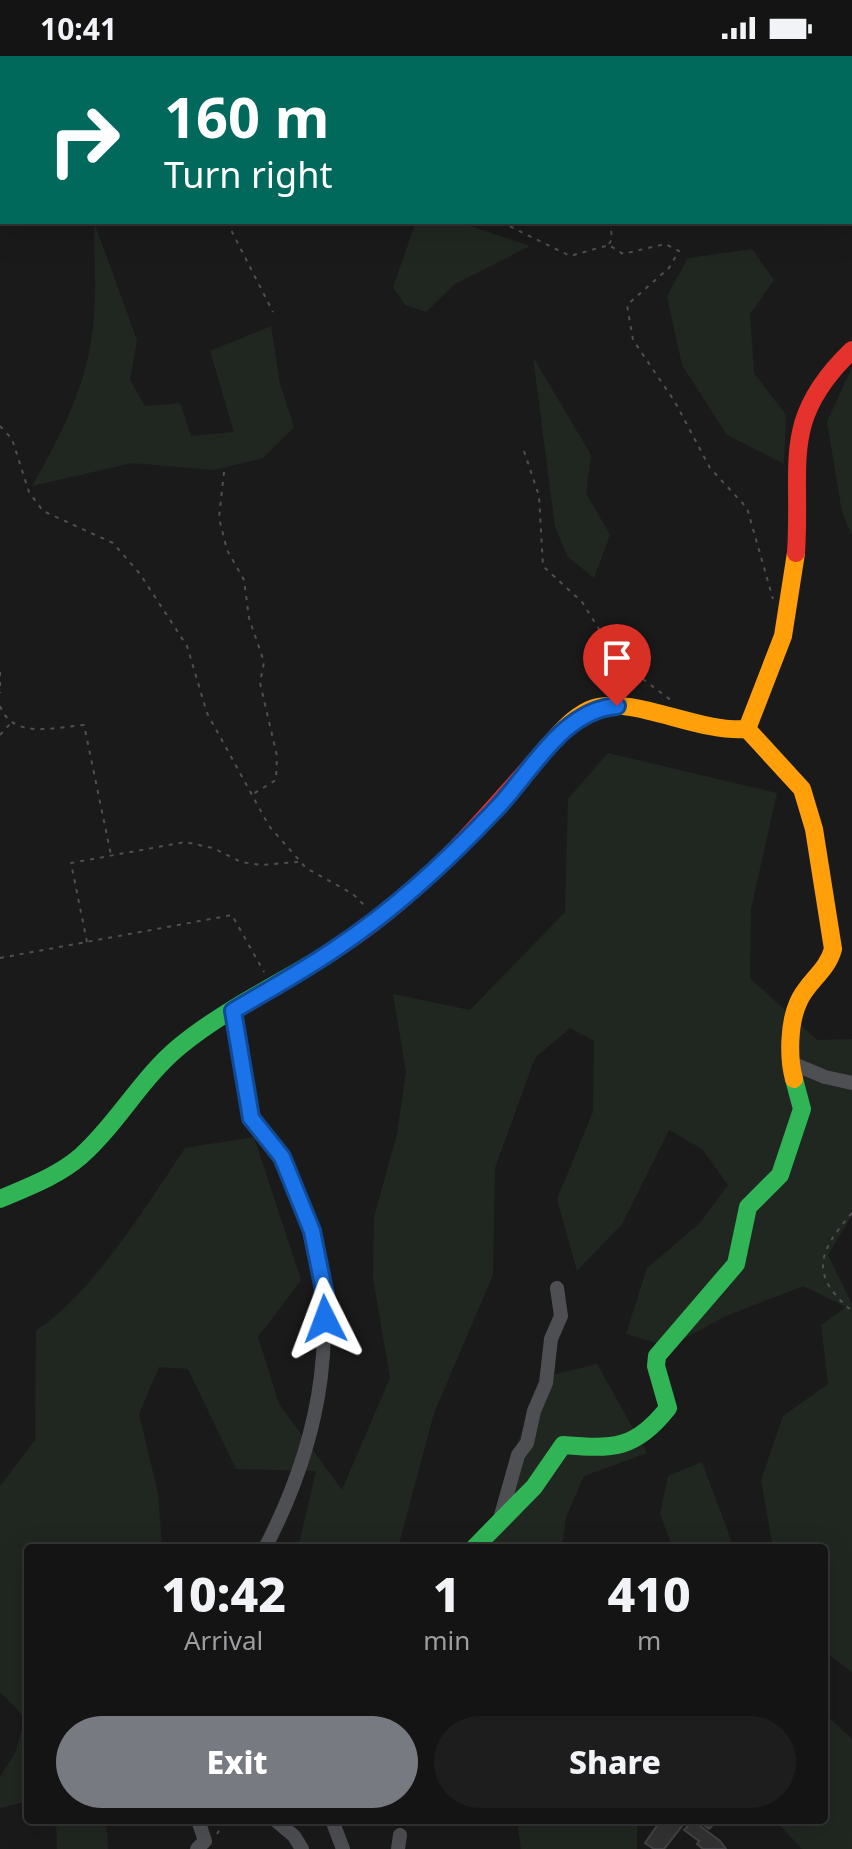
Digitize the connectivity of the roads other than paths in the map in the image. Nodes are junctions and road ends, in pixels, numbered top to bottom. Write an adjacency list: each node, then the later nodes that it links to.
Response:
1 (852, 350): 2 (street)
2 (747, 729): 3 (street); 4 (street)
3 (233, 1011): 6 (street); 9 (street)
4 (789, 1062): 5 (street); 8 (street)
5 (852, 1083)
6 (0, 1199)
7 (557, 1288): 8 (street)
8 (499, 1522): 10 (street)
9 (267, 1544)
10 (478, 1544)
11 (199, 1824): 14 (street)
12 (280, 1824): 15 (street)
13 (334, 1824): 16 (street)
14 (197, 1849)
15 (302, 1849)
16 (343, 1849)

